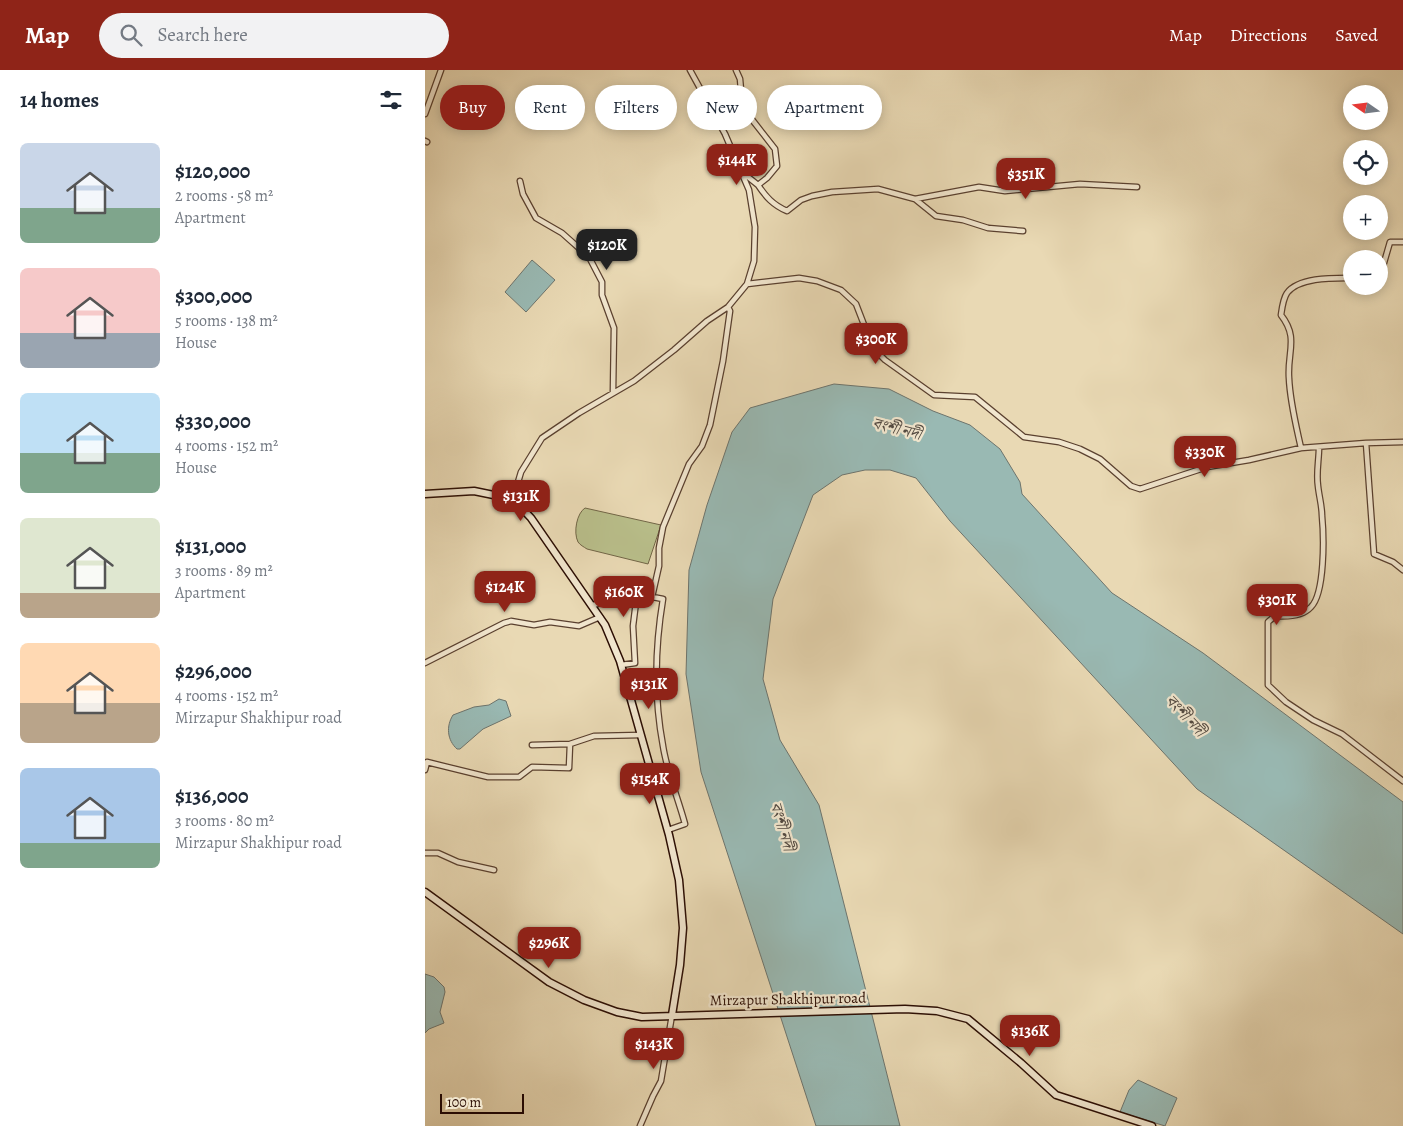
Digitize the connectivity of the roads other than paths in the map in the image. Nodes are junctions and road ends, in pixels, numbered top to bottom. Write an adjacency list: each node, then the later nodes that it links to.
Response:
1 (441, 70): 4 (street)
2 (691, 70): 5 (street)
3 (736, 70): 7 (street)
4 (425, 114)
5 (743, 174): 7 (street); 14 (street)
6 (520, 181): 16 (street)
7 (758, 185): 9 (street)
8 (1137, 187): 9 (street)
9 (915, 199): 10 (street)
10 (1023, 231)
11 (1403, 242): 12 (street)
12 (1388, 251)
13 (1343, 278): 20 (street)
14 (747, 284): 15 (street); 20 (street)
15 (728, 306): 16 (street); 25 (street)
16 (613, 392): 22 (street)
17 (1403, 442): 18 (street)
18 (1366, 443): 19 (street); 23 (street)
19 (1319, 447): 20 (street); 34 (street)
20 (1301, 448)
21 (425, 494): 22 (main road)
22 (513, 499): 26 (main road)
23 (1403, 570)
24 (637, 594): 25 (street); 26 (street); 29 (street)
25 (652, 597): 35 (street)
26 (593, 605): 27 (main road)
27 (600, 617): 28 (street); 29 (main road)
28 (425, 663)
29 (621, 665): 30 (main road)
30 (641, 735): 31 (street); 35 (main road)
31 (570, 744): 32 (street); 33 (street)
32 (532, 745)
33 (425, 770)
34 (1403, 781)
35 (668, 830): 39 (main road)
36 (425, 854): 37 (street)
37 (494, 870)
38 (425, 892): 39 (main road, Mirzapur Shakhipur road)
39 (672, 1015): 40 (street); 41 (main road, Mirzapur Shakhipur road)
40 (640, 1126)
41 (1152, 1126)

